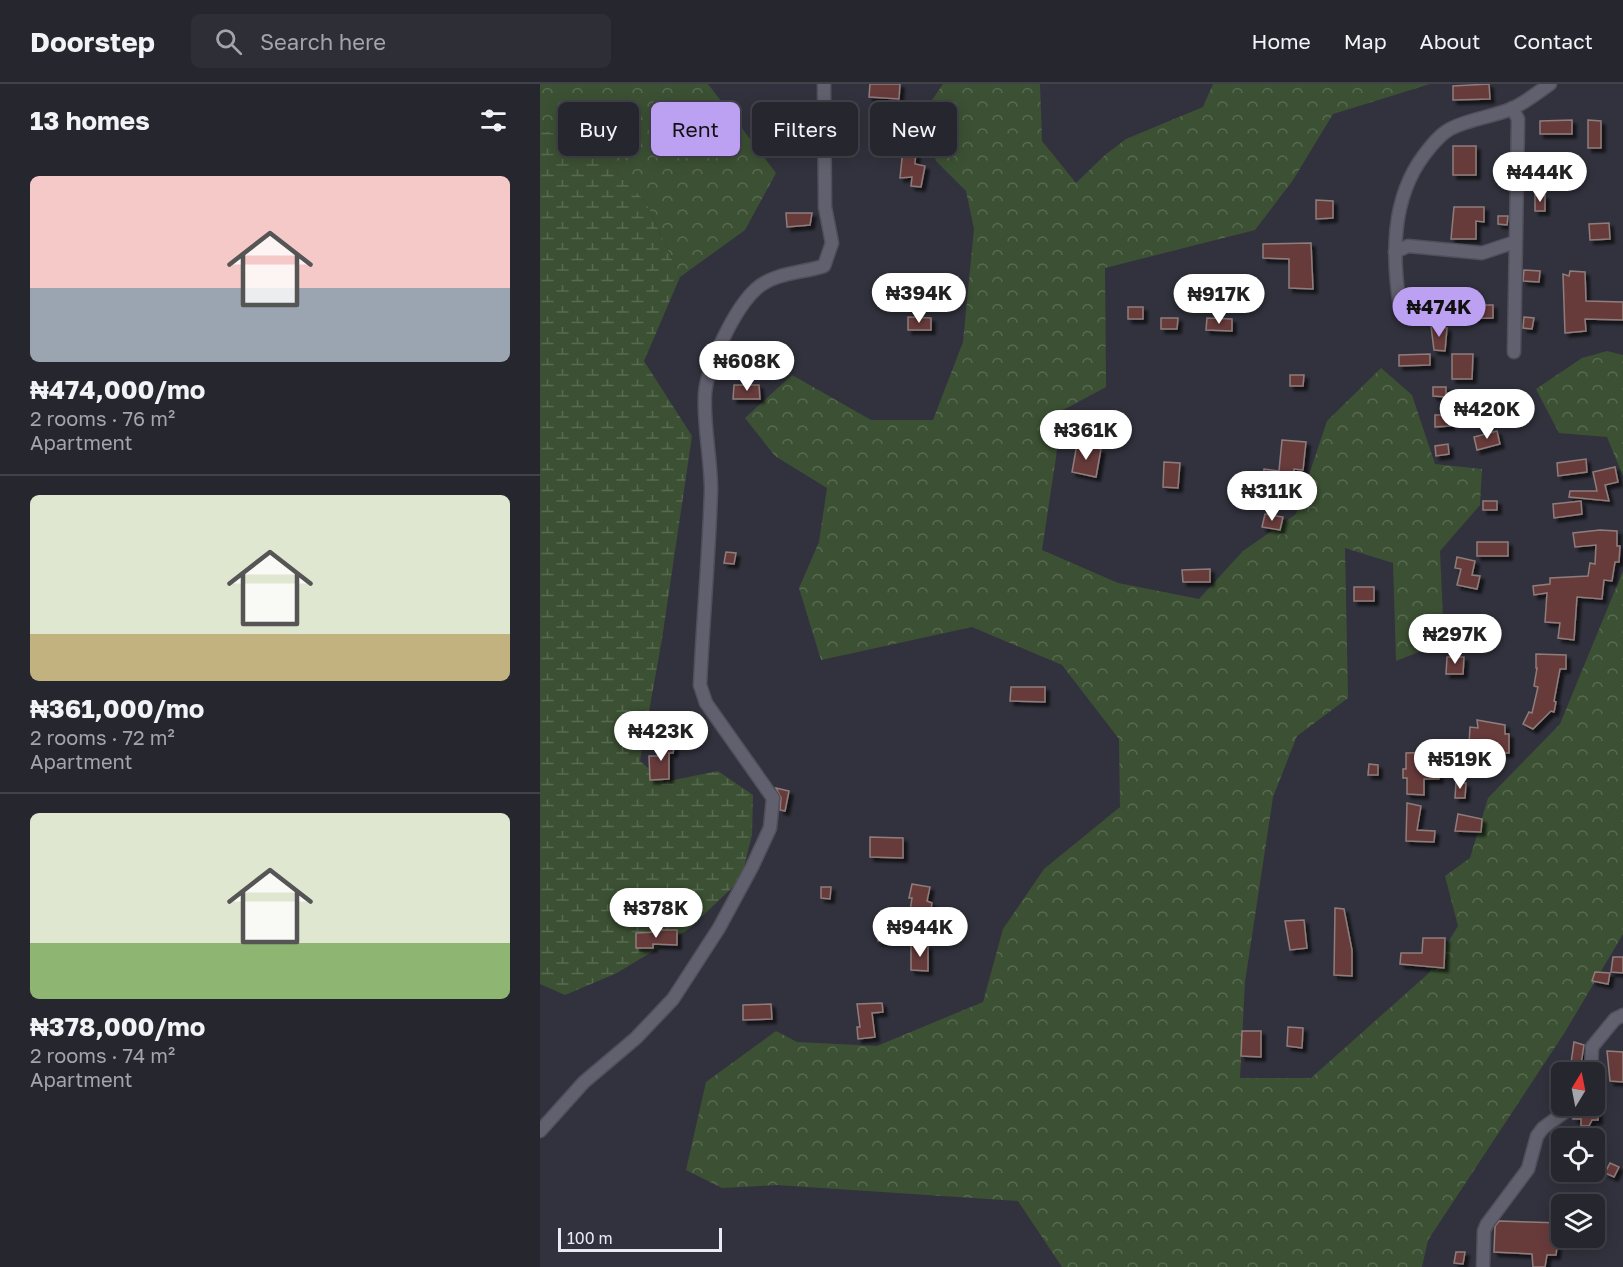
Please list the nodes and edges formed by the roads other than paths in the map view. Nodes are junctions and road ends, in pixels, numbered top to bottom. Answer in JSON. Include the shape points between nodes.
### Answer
{"nodes":[{"id":1,"x":824,"y":84,"type":"edge"},
{"id":2,"x":1551,"y":84,"type":"edge"},
{"id":3,"x":1512,"y":108,"type":"junction"},
{"id":4,"x":1515,"y":242,"type":"junction"},
{"id":5,"x":1395,"y":252,"type":"junction"},
{"id":6,"x":1400,"y":307,"type":"dead end"},
{"id":7,"x":1514,"y":352,"type":"dead end"},
{"id":8,"x":1623,"y":1016,"type":"edge"},
{"id":9,"x":1591,"y":1062,"type":"edge"},
{"id":10,"x":1560,"y":1116,"type":"edge"},
{"id":11,"x":540,"y":1131,"type":"edge"},
{"id":12,"x":1483,"y":1267,"type":"edge"}],
"edges":[{"from":1,"to":11,"type":"street","via":[[825,207],[832,243],[824,266],[771,278],[756,289],[734,316],[705,393],[711,487],[700,685],[706,703],[773,798],[770,828],[719,928],[673,999],[636,1038],[584,1082]]},
{"from":2,"to":3,"type":"street"},
{"from":3,"to":4,"type":"street","via":[[1518,119]]},
{"from":3,"to":5,"type":"street","via":[[1450,129],[1429,149],[1407,184]]},
{"from":4,"to":5,"type":"street","via":[[1482,253],[1408,246]]},
{"from":4,"to":7,"type":"street"},
{"from":5,"to":6,"type":"street"},
{"from":8,"to":9,"type":"street","via":[[1615,1018],[1592,1047]]},
{"from":10,"to":12,"type":"street","via":[[1537,1136],[1528,1169],[1487,1224]]}]}
